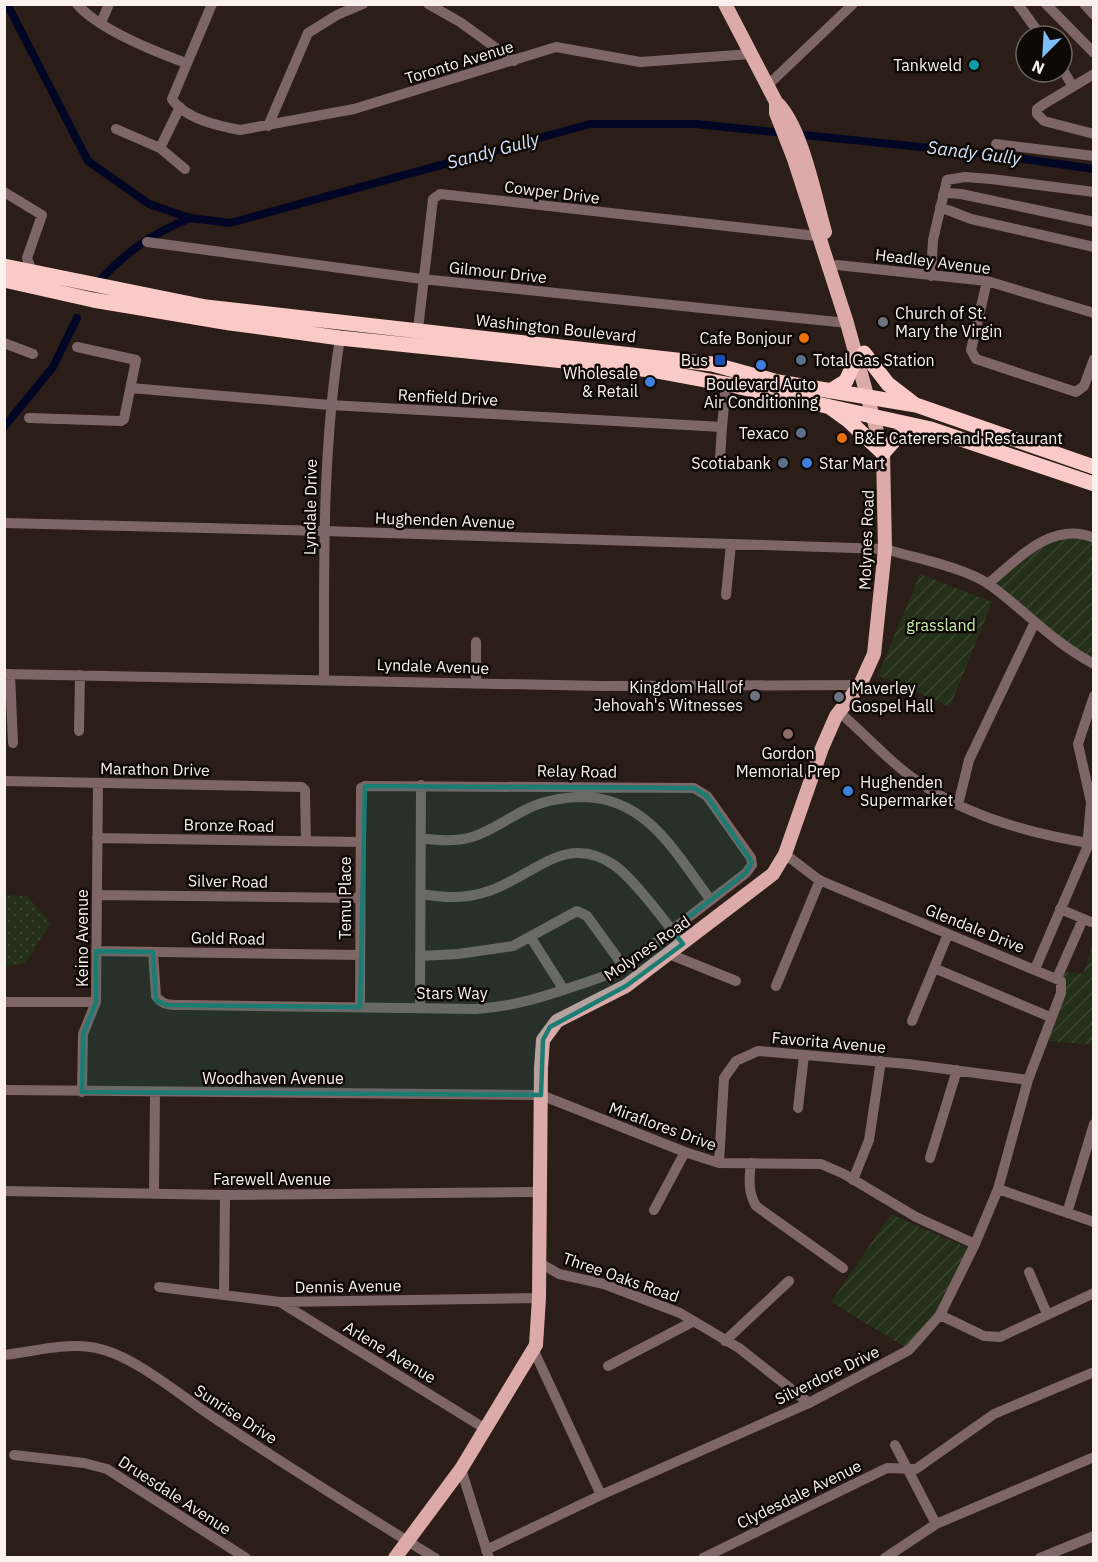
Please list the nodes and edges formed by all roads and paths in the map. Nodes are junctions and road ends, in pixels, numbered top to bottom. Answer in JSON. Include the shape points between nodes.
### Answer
{"nodes":[{"id":1,"x":78,"y":4,"type":"edge"},
{"id":2,"x":109,"y":4,"type":"edge"},
{"id":3,"x":212,"y":4,"type":"edge"},
{"id":4,"x":363,"y":4,"type":"edge"},
{"id":5,"x":428,"y":4,"type":"edge"},
{"id":6,"x":725,"y":4,"type":"edge"},
{"id":7,"x":853,"y":4,"type":"edge"},
{"id":8,"x":1018,"y":4,"type":"edge"},
{"id":9,"x":1046,"y":4,"type":"edge"},
{"id":10,"x":1084,"y":4,"type":"edge"},
{"id":11,"x":1094,"y":15,"type":"edge"},
{"id":12,"x":101,"y":23,"type":"junction"},
{"id":13,"x":1032,"y":24,"type":"edge"},
{"id":14,"x":1094,"y":53,"type":"edge"},
{"id":15,"x":751,"y":54,"type":"junction"},
{"id":16,"x":514,"y":61,"type":"junction"},
{"id":17,"x":186,"y":63,"type":"junction"},
{"id":18,"x":1094,"y":74,"type":"edge"},
{"id":19,"x":1071,"y":84,"type":"edge"},
{"id":20,"x":768,"y":85,"type":"junction"},
{"id":21,"x":1073,"y":87,"type":"junction"},
{"id":22,"x":180,"y":107,"type":"junction"},
{"id":23,"x":268,"y":126,"type":"junction"},
{"id":24,"x":116,"y":129,"type":"dead end"},
{"id":25,"x":1094,"y":134,"type":"edge"},
{"id":26,"x":996,"y":144,"type":"dead end"},
{"id":27,"x":160,"y":148,"type":"junction"},
{"id":28,"x":1094,"y":156,"type":"edge"},
{"id":29,"x":798,"y":158,"type":"junction"},
{"id":30,"x":184,"y":169,"type":"dead end"},
{"id":31,"x":4,"y":192,"type":"edge"},
{"id":32,"x":1094,"y":192,"type":"edge"},
{"id":33,"x":943,"y":195,"type":"junction"},
{"id":34,"x":940,"y":207,"type":"junction"},
{"id":35,"x":1094,"y":222,"type":"edge"},
{"id":36,"x":816,"y":236,"type":"junction"},
{"id":37,"x":147,"y":242,"type":"dead end"},
{"id":38,"x":1094,"y":247,"type":"edge"},
{"id":39,"x":837,"y":265,"type":"junction"},
{"id":40,"x":4,"y":266,"type":"edge"},
{"id":41,"x":32,"y":272,"type":"junction"},
{"id":42,"x":931,"y":276,"type":"junction"},
{"id":43,"x":422,"y":279,"type":"junction"},
{"id":44,"x":4,"y":280,"type":"edge"},
{"id":45,"x":987,"y":281,"type":"junction"},
{"id":46,"x":1094,"y":313,"type":"edge"},
{"id":47,"x":847,"y":323,"type":"junction"},
{"id":48,"x":340,"y":338,"type":"junction"},
{"id":49,"x":417,"y":339,"type":"junction"},
{"id":50,"x":4,"y":343,"type":"edge"},
{"id":51,"x":77,"y":348,"type":"dead end"},
{"id":52,"x":33,"y":354,"type":"dead end"},
{"id":53,"x":860,"y":356,"type":"junction"},
{"id":54,"x":1094,"y":359,"type":"edge"},
{"id":55,"x":726,"y":384,"type":"junction"},
{"id":56,"x":131,"y":388,"type":"junction"},
{"id":57,"x":826,"y":397,"type":"junction"},
{"id":58,"x":868,"y":399,"type":"junction"},
{"id":59,"x":330,"y":405,"type":"junction"},
{"id":60,"x":916,"y":405,"type":"junction"},
{"id":61,"x":873,"y":415,"type":"junction"},
{"id":62,"x":29,"y":418,"type":"dead end"},
{"id":63,"x":722,"y":427,"type":"junction"},
{"id":64,"x":931,"y":429,"type":"junction"},
{"id":65,"x":883,"y":453,"type":"junction"},
{"id":66,"x":720,"y":458,"type":"dead end"},
{"id":67,"x":1094,"y":466,"type":"edge"},
{"id":68,"x":1094,"y":484,"type":"edge"},
{"id":69,"x":4,"y":524,"type":"edge"},
{"id":70,"x":324,"y":531,"type":"junction"},
{"id":71,"x":1094,"y":538,"type":"edge"},
{"id":72,"x":731,"y":544,"type":"junction"},
{"id":73,"x":885,"y":549,"type":"junction"},
{"id":74,"x":988,"y":584,"type":"junction"},
{"id":75,"x":726,"y":595,"type":"dead end"},
{"id":76,"x":1034,"y":624,"type":"junction"},
{"id":77,"x":476,"y":642,"type":"dead end"},
{"id":78,"x":1094,"y":664,"type":"edge"},
{"id":79,"x":7,"y":674,"type":"edge"},
{"id":80,"x":80,"y":675,"type":"junction"},
{"id":81,"x":324,"y":678,"type":"junction"},
{"id":82,"x":476,"y":683,"type":"junction"},
{"id":83,"x":860,"y":685,"type":"junction"},
{"id":84,"x":1094,"y":696,"type":"edge"},
{"id":85,"x":840,"y":712,"type":"junction"},
{"id":86,"x":79,"y":731,"type":"dead end"},
{"id":87,"x":13,"y":743,"type":"dead end"},
{"id":88,"x":4,"y":781,"type":"edge"},
{"id":89,"x":98,"y":783,"type":"junction"},
{"id":90,"x":421,"y":785,"type":"junction"},
{"id":91,"x":535,"y":785,"type":"junction"},
{"id":92,"x":613,"y":787,"type":"junction"},
{"id":93,"x":361,"y":788,"type":"joint"},
{"id":94,"x":616,"y":802,"type":"junction"},
{"id":95,"x":539,"y":803,"type":"junction"},
{"id":96,"x":958,"y":805,"type":"junction"},
{"id":97,"x":422,"y":837,"type":"junction"},
{"id":98,"x":98,"y":838,"type":"junction"},
{"id":99,"x":306,"y":842,"type":"junction"},
{"id":100,"x":361,"y":842,"type":"junction"},
{"id":101,"x":1089,"y":845,"type":"edge"},
{"id":102,"x":785,"y":854,"type":"junction"},
{"id":103,"x":752,"y":865,"type":"joint"},
{"id":104,"x":820,"y":880,"type":"junction"},
{"id":105,"x":422,"y":894,"type":"junction"},
{"id":106,"x":97,"y":895,"type":"junction"},
{"id":107,"x":359,"y":898,"type":"junction"},
{"id":108,"x":710,"y":899,"type":"junction"},
{"id":109,"x":1060,"y":909,"type":"junction"},
{"id":110,"x":672,"y":930,"type":"junction"},
{"id":111,"x":948,"y":934,"type":"junction"},
{"id":112,"x":531,"y":938,"type":"junction"},
{"id":113,"x":684,"y":944,"type":"junction"},
{"id":114,"x":96,"y":951,"type":"junction"},
{"id":115,"x":153,"y":952,"type":"junction"},
{"id":116,"x":669,"y":954,"type":"junction"},
{"id":117,"x":360,"y":955,"type":"junction"},
{"id":118,"x":420,"y":956,"type":"junction"},
{"id":119,"x":624,"y":967,"type":"junction"},
{"id":120,"x":934,"y":968,"type":"junction"},
{"id":121,"x":1035,"y":969,"type":"junction"},
{"id":122,"x":1058,"y":978,"type":"junction"},
{"id":123,"x":736,"y":981,"type":"dead end"},
{"id":124,"x":776,"y":986,"type":"dead end"},
{"id":125,"x":564,"y":990,"type":"junction"},
{"id":126,"x":4,"y":1002,"type":"edge"},
{"id":127,"x":96,"y":1002,"type":"junction"},
{"id":128,"x":360,"y":1007,"type":"junction"},
{"id":129,"x":420,"y":1008,"type":"junction"},
{"id":130,"x":1050,"y":1017,"type":"junction"},
{"id":131,"x":912,"y":1021,"type":"dead end"},
{"id":132,"x":804,"y":1055,"type":"junction"},
{"id":133,"x":881,"y":1061,"type":"junction"},
{"id":134,"x":957,"y":1070,"type":"junction"},
{"id":135,"x":1028,"y":1080,"type":"junction"},
{"id":136,"x":4,"y":1090,"type":"edge"},
{"id":137,"x":82,"y":1092,"type":"junction"},
{"id":138,"x":155,"y":1092,"type":"junction"},
{"id":139,"x":541,"y":1095,"type":"junction"},
{"id":140,"x":798,"y":1108,"type":"dead end"},
{"id":141,"x":1094,"y":1124,"type":"edge"},
{"id":142,"x":1091,"y":1149,"type":"edge"},
{"id":143,"x":685,"y":1152,"type":"junction"},
{"id":144,"x":930,"y":1158,"type":"dead end"},
{"id":145,"x":719,"y":1163,"type":"junction"},
{"id":146,"x":751,"y":1163,"type":"junction"},
{"id":147,"x":853,"y":1180,"type":"junction"},
{"id":148,"x":998,"y":1189,"type":"junction"},
{"id":149,"x":4,"y":1191,"type":"edge"},
{"id":150,"x":154,"y":1192,"type":"junction"},
{"id":151,"x":540,"y":1192,"type":"junction"},
{"id":152,"x":225,"y":1195,"type":"junction"},
{"id":153,"x":654,"y":1209,"type":"dead end"},
{"id":154,"x":1067,"y":1213,"type":"junction"},
{"id":155,"x":1094,"y":1222,"type":"edge"},
{"id":156,"x":975,"y":1244,"type":"junction"},
{"id":157,"x":540,"y":1263,"type":"junction"},
{"id":158,"x":843,"y":1268,"type":"dead end"},
{"id":159,"x":1029,"y":1272,"type":"dead end"},
{"id":160,"x":789,"y":1281,"type":"dead end"},
{"id":161,"x":159,"y":1287,"type":"dead end"},
{"id":162,"x":1094,"y":1293,"type":"edge"},
{"id":163,"x":224,"y":1294,"type":"junction"},
{"id":164,"x":539,"y":1298,"type":"junction"},
{"id":165,"x":280,"y":1302,"type":"junction"},
{"id":166,"x":1047,"y":1314,"type":"junction"},
{"id":167,"x":940,"y":1315,"type":"junction"},
{"id":168,"x":694,"y":1321,"type":"junction"},
{"id":169,"x":725,"y":1341,"type":"junction"},
{"id":170,"x":534,"y":1351,"type":"junction"},
{"id":171,"x":4,"y":1355,"type":"edge"},
{"id":172,"x":608,"y":1365,"type":"dead end"},
{"id":173,"x":1094,"y":1372,"type":"edge"},
{"id":174,"x":809,"y":1403,"type":"junction"},
{"id":175,"x":484,"y":1428,"type":"junction"},
{"id":176,"x":896,"y":1445,"type":"dead end"},
{"id":177,"x":14,"y":1455,"type":"dead end"},
{"id":178,"x":1094,"y":1457,"type":"edge"},
{"id":179,"x":461,"y":1469,"type":"junction"},
{"id":180,"x":909,"y":1470,"type":"junction"},
{"id":181,"x":601,"y":1495,"type":"junction"},
{"id":182,"x":936,"y":1524,"type":"junction"},
{"id":183,"x":1094,"y":1536,"type":"edge"},
{"id":184,"x":407,"y":1540,"type":"junction"},
{"id":185,"x":903,"y":1546,"type":"junction"},
{"id":186,"x":488,"y":1554,"type":"edge"},
{"id":187,"x":246,"y":1557,"type":"edge"},
{"id":188,"x":395,"y":1557,"type":"edge"},
{"id":189,"x":435,"y":1557,"type":"edge"},
{"id":190,"x":703,"y":1557,"type":"edge"},
{"id":191,"x":885,"y":1557,"type":"edge"},
{"id":192,"x":908,"y":1557,"type":"edge"},
{"id":193,"x":1039,"y":1557,"type":"edge"}],
"edges":[{"from":1,"to":12,"type":"street"},
{"from":2,"to":12,"type":"street"},
{"from":3,"to":17,"type":"street"},
{"from":4,"to":23,"type":"street","via":[[308,33]]},
{"from":5,"to":16,"type":"street"},
{"from":6,"to":15,"type":"main road","name":"Molynes Road"},
{"from":7,"to":20,"type":"street"},
{"from":8,"to":13,"type":"street"},
{"from":9,"to":14,"type":"street"},
{"from":10,"to":11,"type":"street"},
{"from":12,"to":17,"type":"street"},
{"from":15,"to":16,"type":"street","name":"Toronto Avenue","via":[[640,62],[556,47]]},
{"from":15,"to":20,"type":"main road","name":"Molynes Road"},
{"from":16,"to":23,"type":"street","name":"Toronto Avenue","via":[[354,108]]},
{"from":17,"to":22,"type":"street","via":[[172,96]]},
{"from":18,"to":21,"type":"street"},
{"from":19,"to":21,"type":"street"},
{"from":20,"to":29,"type":"main road","name":"Molynes Road"},
{"from":21,"to":25,"type":"street","via":[[1037,109],[1037,114],[1044,121]]},
{"from":22,"to":23,"type":"street","name":"Toronto Avenue","via":[[222,127],[240,130]]},
{"from":22,"to":27,"type":"street"},
{"from":24,"to":27,"type":"street"},
{"from":26,"to":28,"type":"street"},
{"from":27,"to":30,"type":"street"},
{"from":29,"to":36,"type":"main road","name":"Molynes Road"},
{"from":29,"to":39,"type":"main road","name":"Molynes Road"},
{"from":31,"to":41,"type":"street","via":[[42,215],[27,258]]},
{"from":32,"to":33,"type":"street","via":[[965,177],[947,180]]},
{"from":33,"to":34,"type":"street"},
{"from":33,"to":35,"type":"street","via":[[961,194]]},
{"from":34,"to":38,"type":"street","via":[[971,219]]},
{"from":34,"to":42,"type":"street"},
{"from":36,"to":43,"type":"street","name":"Cowper Drive","via":[[440,194],[433,199]]},
{"from":36,"to":47,"type":"main road","name":"Molynes Road"},
{"from":37,"to":43,"type":"street","name":"Gilmour Drive"},
{"from":39,"to":42,"type":"street","name":"Headley Avenue"},
{"from":39,"to":53,"type":"main road","name":"Molynes Road"},
{"from":40,"to":41,"type":"highway","name":"Washington Boulevard"},
{"from":41,"to":49,"type":"highway","name":"Washington Boulevard","via":[[206,308]]},
{"from":42,"to":45,"type":"street","name":"Headley Avenue"},
{"from":43,"to":47,"type":"street","name":"Gilmour Drive"},
{"from":43,"to":49,"type":"street","name":"Cowper Drive"},
{"from":44,"to":48,"type":"highway","name":"Washington Boulevard","via":[[93,300]]},
{"from":45,"to":46,"type":"street","name":"Headley Avenue"},
{"from":45,"to":54,"type":"street","via":[[971,350],[976,359],[1076,392],[1084,386]]},
{"from":47,"to":53,"type":"main road","name":"Molynes Road"},
{"from":48,"to":49,"type":"highway","name":"Washington Boulevard"},
{"from":48,"to":59,"type":"street","name":"Lyndale Drive"},
{"from":49,"to":55,"type":"highway","name":"Washington Boulevard","via":[[651,370]]},
{"from":49,"to":57,"type":"highway","name":"Washington Boulevard","via":[[712,364]]},
{"from":50,"to":52,"type":"street"},
{"from":51,"to":56,"type":"street","via":[[136,360]]},
{"from":53,"to":57,"type":"highway","via":[[846,381]]},
{"from":53,"to":58,"type":"main road","name":"Molynes Road"},
{"from":53,"to":60,"type":"highway"},
{"from":55,"to":57,"type":"highway","name":"Washington Boulevard"},
{"from":55,"to":63,"type":"street"},
{"from":56,"to":59,"type":"street","name":"Renfield Drive"},
{"from":56,"to":62,"type":"street","via":[[121,421]]},
{"from":57,"to":58,"type":"highway","name":"Washington Boulevard"},
{"from":57,"to":61,"type":"highway","name":"Washington Boulevard"},
{"from":57,"to":65,"type":"highway"},
{"from":58,"to":60,"type":"highway","name":"Washington Boulevard"},
{"from":58,"to":61,"type":"main road","name":"Molynes Road"},
{"from":59,"to":63,"type":"street","name":"Renfield Drive"},
{"from":59,"to":70,"type":"street","name":"Lyndale Drive"},
{"from":60,"to":67,"type":"highway","name":"Washington Boulevard"},
{"from":61,"to":64,"type":"highway","name":"Washington Boulevard"},
{"from":61,"to":65,"type":"main road","name":"Molynes Road"},
{"from":63,"to":66,"type":"street"},
{"from":64,"to":65,"type":"highway","via":[[898,436]]},
{"from":64,"to":68,"type":"highway","name":"Washington Boulevard"},
{"from":65,"to":73,"type":"main road","name":"Molynes Road"},
{"from":69,"to":70,"type":"street","name":"Hughenden Avenue"},
{"from":70,"to":72,"type":"street","name":"Hughenden Avenue"},
{"from":70,"to":81,"type":"street","name":"Lyndale Drive"},
{"from":71,"to":74,"type":"street","via":[[1064,533],[1039,542]]},
{"from":72,"to":73,"type":"street","name":"Hughenden Avenue"},
{"from":72,"to":75,"type":"street"},
{"from":73,"to":74,"type":"street","name":"Hughenden Avenue"},
{"from":73,"to":83,"type":"main road","name":"Molynes Road","via":[[874,654]]},
{"from":74,"to":76,"type":"street","name":"Hughenden Avenue"},
{"from":76,"to":78,"type":"street","name":"Hughenden Avenue"},
{"from":76,"to":96,"type":"street","via":[[969,760]]},
{"from":77,"to":82,"type":"street"},
{"from":79,"to":80,"type":"street","name":"Lyndale Avenue"},
{"from":79,"to":87,"type":"street"},
{"from":80,"to":81,"type":"street","name":"Lyndale Avenue"},
{"from":80,"to":86,"type":"street"},
{"from":81,"to":82,"type":"street","name":"Lyndale Avenue"},
{"from":82,"to":83,"type":"street","name":"Lyndale Avenue"},
{"from":83,"to":85,"type":"main road","name":"Molynes Road"},
{"from":84,"to":101,"type":"street","via":[[1078,744],[1091,802]]},
{"from":85,"to":96,"type":"street","via":[[901,768]]},
{"from":85,"to":102,"type":"main road","name":"Molynes Road","via":[[822,748]]},
{"from":88,"to":89,"type":"street","name":"Marathon Drive"},
{"from":89,"to":98,"type":"street","name":"Keino Avenue"},
{"from":89,"to":99,"type":"street","name":"Marathon Drive","via":[[304,788]]},
{"from":90,"to":91,"type":"street","name":"Relay Road"},
{"from":90,"to":93,"type":"street","name":"Relay Road"},
{"from":90,"to":97,"type":"street"},
{"from":91,"to":92,"type":"street","name":"Relay Road"},
{"from":91,"to":95,"type":"street"},
{"from":92,"to":94,"type":"street"},
{"from":92,"to":103,"type":"street","name":"Relay Road","via":[[698,789],[707,796]]},
{"from":93,"to":100,"type":"street","name":"Temu Place"},
{"from":94,"to":95,"type":"street","via":[[578,797]]},
{"from":94,"to":108,"type":"street","via":[[662,834]]},
{"from":95,"to":97,"type":"street","via":[[474,838],[444,841]]},
{"from":96,"to":101,"type":"street","via":[[1023,830]]},
{"from":97,"to":105,"type":"street"},
{"from":98,"to":99,"type":"street","name":"Bronze Road"},
{"from":98,"to":106,"type":"street","name":"Keino Avenue"},
{"from":99,"to":100,"type":"street","name":"Bronze Road"},
{"from":100,"to":107,"type":"street","name":"Temu Place"},
{"from":101,"to":109,"type":"street"},
{"from":102,"to":104,"type":"street","name":"Glendale Drive"},
{"from":102,"to":113,"type":"main road","name":"Molynes Road","via":[[765,881]]},
{"from":103,"to":108,"type":"street","name":"Stars Way"},
{"from":104,"to":111,"type":"street","name":"Glendale Drive"},
{"from":104,"to":124,"type":"street"},
{"from":105,"to":110,"type":"street","via":[[448,898],[488,892],[523,877],[560,854],[586,853],[616,867]]},
{"from":105,"to":118,"type":"street"},
{"from":106,"to":107,"type":"street","name":"Silver Road"},
{"from":106,"to":114,"type":"street","name":"Keino Avenue"},
{"from":107,"to":117,"type":"street","name":"Temu Place"},
{"from":108,"to":110,"type":"street","name":"Stars Way"},
{"from":109,"to":121,"type":"street"},
{"from":109,"to":122,"type":"street","via":[[1087,920]]},
{"from":110,"to":113,"type":"street"},
{"from":110,"to":119,"type":"street","name":"Stars Way"},
{"from":111,"to":120,"type":"street"},
{"from":111,"to":121,"type":"street","name":"Glendale Drive"},
{"from":112,"to":118,"type":"street","via":[[493,950]]},
{"from":112,"to":119,"type":"street","via":[[581,911]]},
{"from":112,"to":125,"type":"street"},
{"from":113,"to":116,"type":"main road","name":"Molynes Road"},
{"from":114,"to":115,"type":"street","name":"Gold Road"},
{"from":114,"to":127,"type":"street","name":"Keino Avenue"},
{"from":115,"to":117,"type":"street","name":"Gold Road"},
{"from":115,"to":128,"type":"street","name":"Stars Way","via":[[156,996],[163,1004]]},
{"from":116,"to":123,"type":"street"},
{"from":116,"to":139,"type":"main road","name":"Molynes Road","via":[[626,986],[550,1027],[543,1040]]},
{"from":117,"to":128,"type":"street","name":"Temu Place"},
{"from":118,"to":129,"type":"street"},
{"from":119,"to":125,"type":"street","name":"Stars Way"},
{"from":120,"to":130,"type":"street"},
{"from":120,"to":131,"type":"street"},
{"from":121,"to":122,"type":"street","name":"Glendale Drive"},
{"from":122,"to":130,"type":"street","via":[[1062,987]]},
{"from":125,"to":129,"type":"street","name":"Stars Way","via":[[502,1007]]},
{"from":126,"to":127,"type":"street","name":"Keino Avenue"},
{"from":127,"to":137,"type":"street","via":[[83,1034]]},
{"from":128,"to":129,"type":"street","name":"Stars Way"},
{"from":130,"to":135,"type":"street"},
{"from":132,"to":133,"type":"street","name":"Favorita Avenue"},
{"from":132,"to":140,"type":"street"},
{"from":132,"to":145,"type":"street","name":"Favorita Avenue","via":[[758,1051],[746,1054],[728,1069],[722,1098]]},
{"from":133,"to":134,"type":"street","name":"Favorita Avenue"},
{"from":133,"to":147,"type":"street","via":[[866,1152]]},
{"from":134,"to":135,"type":"street","name":"Favorita Avenue"},
{"from":134,"to":144,"type":"street"},
{"from":135,"to":148,"type":"street","name":"Silverdore Drive"},
{"from":136,"to":137,"type":"street","name":"Woodhaven Avenue"},
{"from":137,"to":138,"type":"street","name":"Woodhaven Avenue"},
{"from":138,"to":139,"type":"street","name":"Woodhaven Avenue"},
{"from":138,"to":150,"type":"street"},
{"from":139,"to":143,"type":"street","name":"Miraflores Drive"},
{"from":139,"to":151,"type":"main road","name":"Molynes Road"},
{"from":141,"to":142,"type":"street"},
{"from":142,"to":154,"type":"street"},
{"from":143,"to":145,"type":"street","name":"Miraflores Drive"},
{"from":143,"to":153,"type":"street"},
{"from":145,"to":146,"type":"street","name":"Miraflores Drive"},
{"from":146,"to":147,"type":"street","name":"Miraflores Drive","via":[[821,1164]]},
{"from":146,"to":158,"type":"street","via":[[750,1189],[756,1206]]},
{"from":147,"to":156,"type":"street","name":"Miraflores Drive","via":[[916,1217]]},
{"from":148,"to":154,"type":"street"},
{"from":148,"to":156,"type":"street","name":"Silverdore Drive"},
{"from":149,"to":150,"type":"street","name":"Farewell Avenue"},
{"from":150,"to":152,"type":"street","name":"Farewell Avenue"},
{"from":151,"to":152,"type":"street","name":"Farewell Avenue"},
{"from":151,"to":157,"type":"main road","name":"Molynes Road"},
{"from":152,"to":163,"type":"street"},
{"from":154,"to":155,"type":"street"},
{"from":156,"to":167,"type":"street","name":"Silverdore Drive"},
{"from":157,"to":164,"type":"main road","name":"Molynes Road"},
{"from":157,"to":168,"type":"street","name":"Three Oaks Road","via":[[559,1274],[627,1292]]},
{"from":159,"to":166,"type":"street"},
{"from":160,"to":169,"type":"street"},
{"from":161,"to":163,"type":"street","name":"Dennis Avenue"},
{"from":162,"to":166,"type":"street"},
{"from":163,"to":165,"type":"street","name":"Dennis Avenue"},
{"from":164,"to":165,"type":"street","name":"Dennis Avenue"},
{"from":164,"to":170,"type":"main road","name":"Molynes Road"},
{"from":165,"to":175,"type":"street","name":"Arlene Avenue"},
{"from":166,"to":167,"type":"street","via":[[992,1338]]},
{"from":167,"to":174,"type":"street","name":"Silverdore Drive","via":[[909,1350]]},
{"from":168,"to":169,"type":"street","name":"Three Oaks Road"},
{"from":168,"to":172,"type":"street"},
{"from":169,"to":174,"type":"street","name":"Three Oaks Road","via":[[756,1360]]},
{"from":170,"to":175,"type":"main road","name":"Molynes Road"},
{"from":170,"to":181,"type":"street"},
{"from":171,"to":184,"type":"street","name":"Sunrise Drive","via":[[71,1347],[109,1352]]},
{"from":173,"to":180,"type":"street","via":[[994,1414],[916,1469]]},
{"from":174,"to":181,"type":"street","name":"Silverdore Drive"},
{"from":175,"to":179,"type":"main road","name":"Molynes Road"},
{"from":176,"to":180,"type":"street"},
{"from":177,"to":187,"type":"street","name":"Druesdale Avenue","via":[[84,1462],[107,1469]]},
{"from":178,"to":182,"type":"street"},
{"from":179,"to":184,"type":"main road","name":"Molynes Road"},
{"from":179,"to":186,"type":"street"},
{"from":180,"to":182,"type":"street"},
{"from":180,"to":190,"type":"street","name":"Clydesdale Avenue","via":[[887,1468]]},
{"from":181,"to":186,"type":"street","name":"Silverdore Drive"},
{"from":182,"to":185,"type":"street"},
{"from":183,"to":193,"type":"street"},
{"from":184,"to":188,"type":"main road","name":"Molynes Road"},
{"from":184,"to":189,"type":"street","name":"Sunrise Drive"},
{"from":185,"to":191,"type":"street"},
{"from":185,"to":192,"type":"street"}]}
